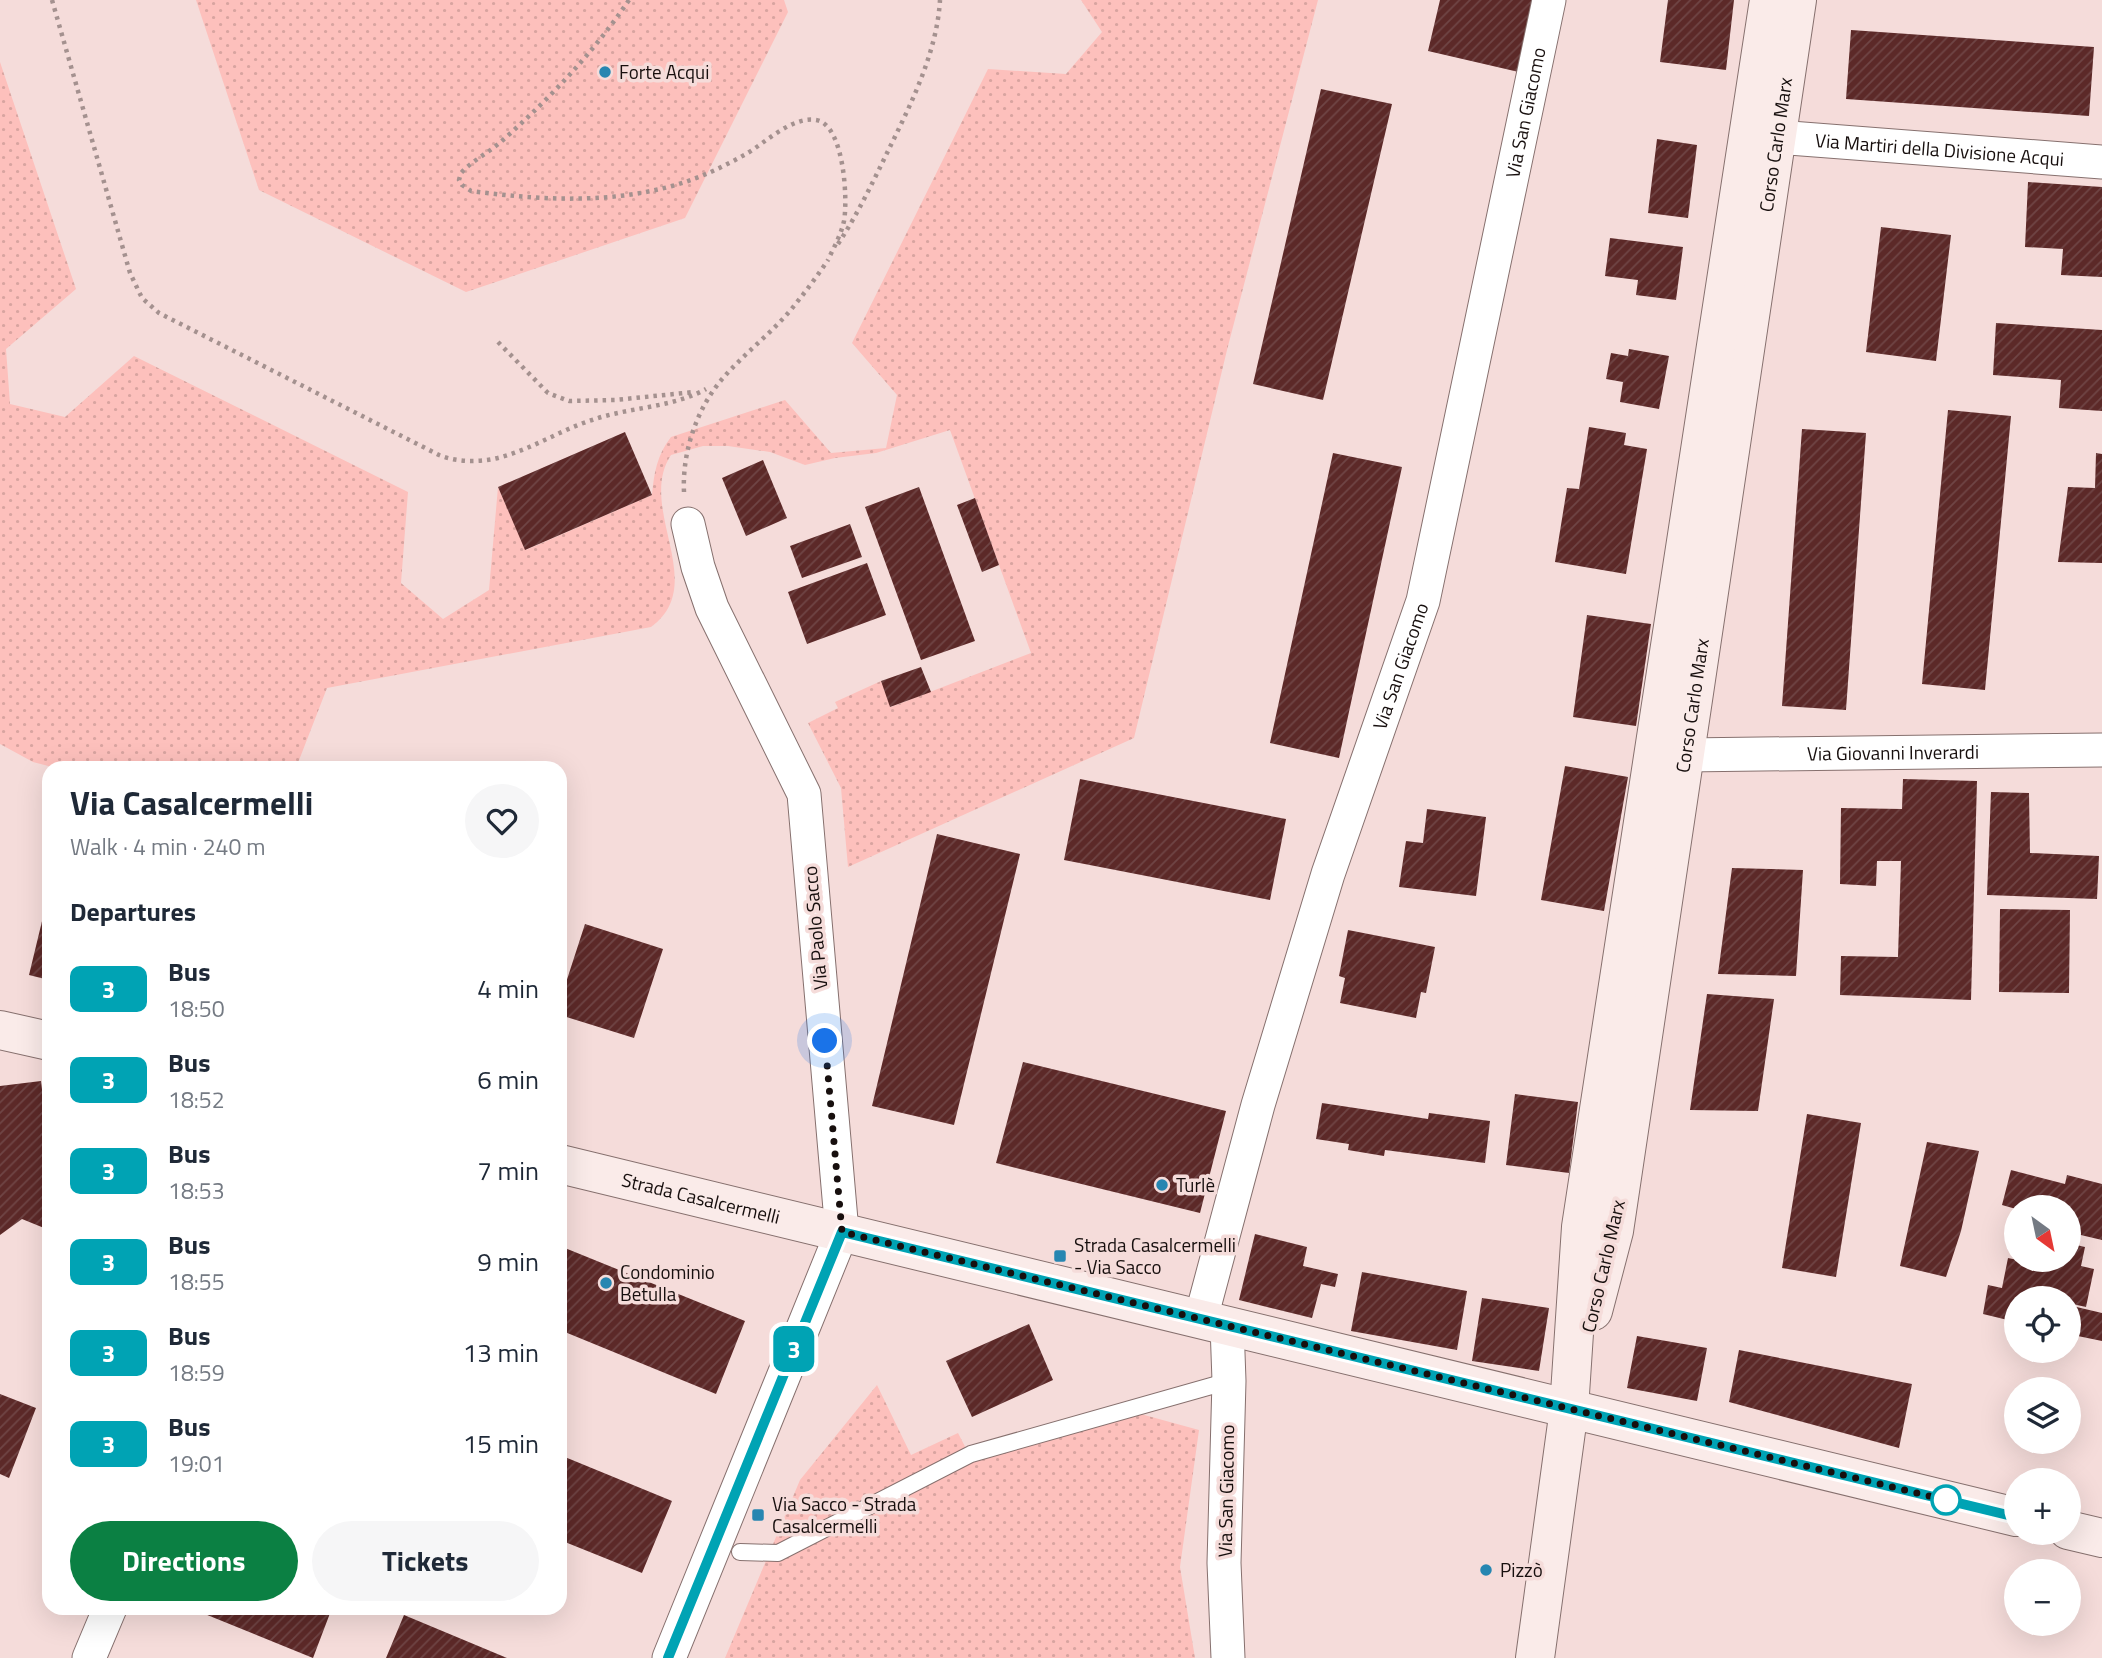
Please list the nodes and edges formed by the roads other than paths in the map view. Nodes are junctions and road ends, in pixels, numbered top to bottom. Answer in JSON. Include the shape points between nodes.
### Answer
{"nodes":[{"id":1,"x":1549,"y":0,"type":"edge"},
{"id":2,"x":1769,"y":0,"type":"edge"},
{"id":3,"x":1797,"y":0,"type":"edge"},
{"id":4,"x":1777,"y":137,"type":"junction"},
{"id":5,"x":2102,"y":162,"type":"edge"},
{"id":6,"x":688,"y":524,"type":"road end"},
{"id":7,"x":2102,"y":750,"type":"edge"},
{"id":8,"x":1685,"y":755,"type":"junction"},
{"id":9,"x":0,"y":1030,"type":"edge"},
{"id":10,"x":42,"y":1039,"type":"edge"},
{"id":11,"x":567,"y":1166,"type":"edge"},
{"id":12,"x":842,"y":1232,"type":"junction"},
{"id":13,"x":1214,"y":1322,"type":"junction"},
{"id":14,"x":1229,"y":1381,"type":"junction"},
{"id":15,"x":1569,"y":1409,"type":"junction"},
{"id":16,"x":2004,"y":1514,"type":"edge"},
{"id":17,"x":2081,"y":1533,"type":"edge"},
{"id":18,"x":2102,"y":1538,"type":"edge"},
{"id":19,"x":740,"y":1552,"type":"dead end"},
{"id":20,"x":107,"y":1615,"type":"edge"},
{"id":21,"x":89,"y":1658,"type":"edge"},
{"id":22,"x":668,"y":1658,"type":"edge"},
{"id":23,"x":1228,"y":1658,"type":"edge"},
{"id":24,"x":1535,"y":1658,"type":"edge"}],
"edges":[{"from":1,"to":13,"type":"street","name":"Via San Giacomo","via":[[1423,601],[1328,874],[1258,1105]]},
{"from":2,"to":15,"type":"street","name":"Corso Carlo Marx","via":[[1581,1227]]},
{"from":3,"to":4,"type":"street","name":"Corso Carlo Marx"},
{"from":4,"to":5,"type":"street","name":"Via Martiri della Divisione Acqui"},
{"from":4,"to":8,"type":"street","name":"Corso Carlo Marx"},
{"from":6,"to":12,"type":"street","name":"Via Paolo Sacco","via":[[712,608],[804,794]]},
{"from":7,"to":8,"type":"street","name":"Via Giovanni Inverardi"},
{"from":8,"to":15,"type":"street","name":"Corso Carlo Marx","via":[[1614,1231]]},
{"from":9,"to":10,"type":"street"},
{"from":11,"to":12,"type":"street","name":"Strada Casalcermelli"},
{"from":12,"to":13,"type":"street","name":"Strada Casalcermelli"},
{"from":12,"to":22,"type":"street","name":"Via Paolo Sacco"},
{"from":13,"to":14,"type":"street","name":"Via San Giacomo"},
{"from":13,"to":15,"type":"street","name":"Strada Casalcermelli"},
{"from":14,"to":19,"type":"lane","via":[[971,1454],[778,1553]]},
{"from":14,"to":23,"type":"street","name":"Via San Giacomo","via":[[1224,1563]]},
{"from":15,"to":16,"type":"street","name":"Strada Casalcermelli"},
{"from":15,"to":24,"type":"street","name":"Corso Carlo Marx"},
{"from":17,"to":18,"type":"street"},
{"from":20,"to":21,"type":"street"}]}
